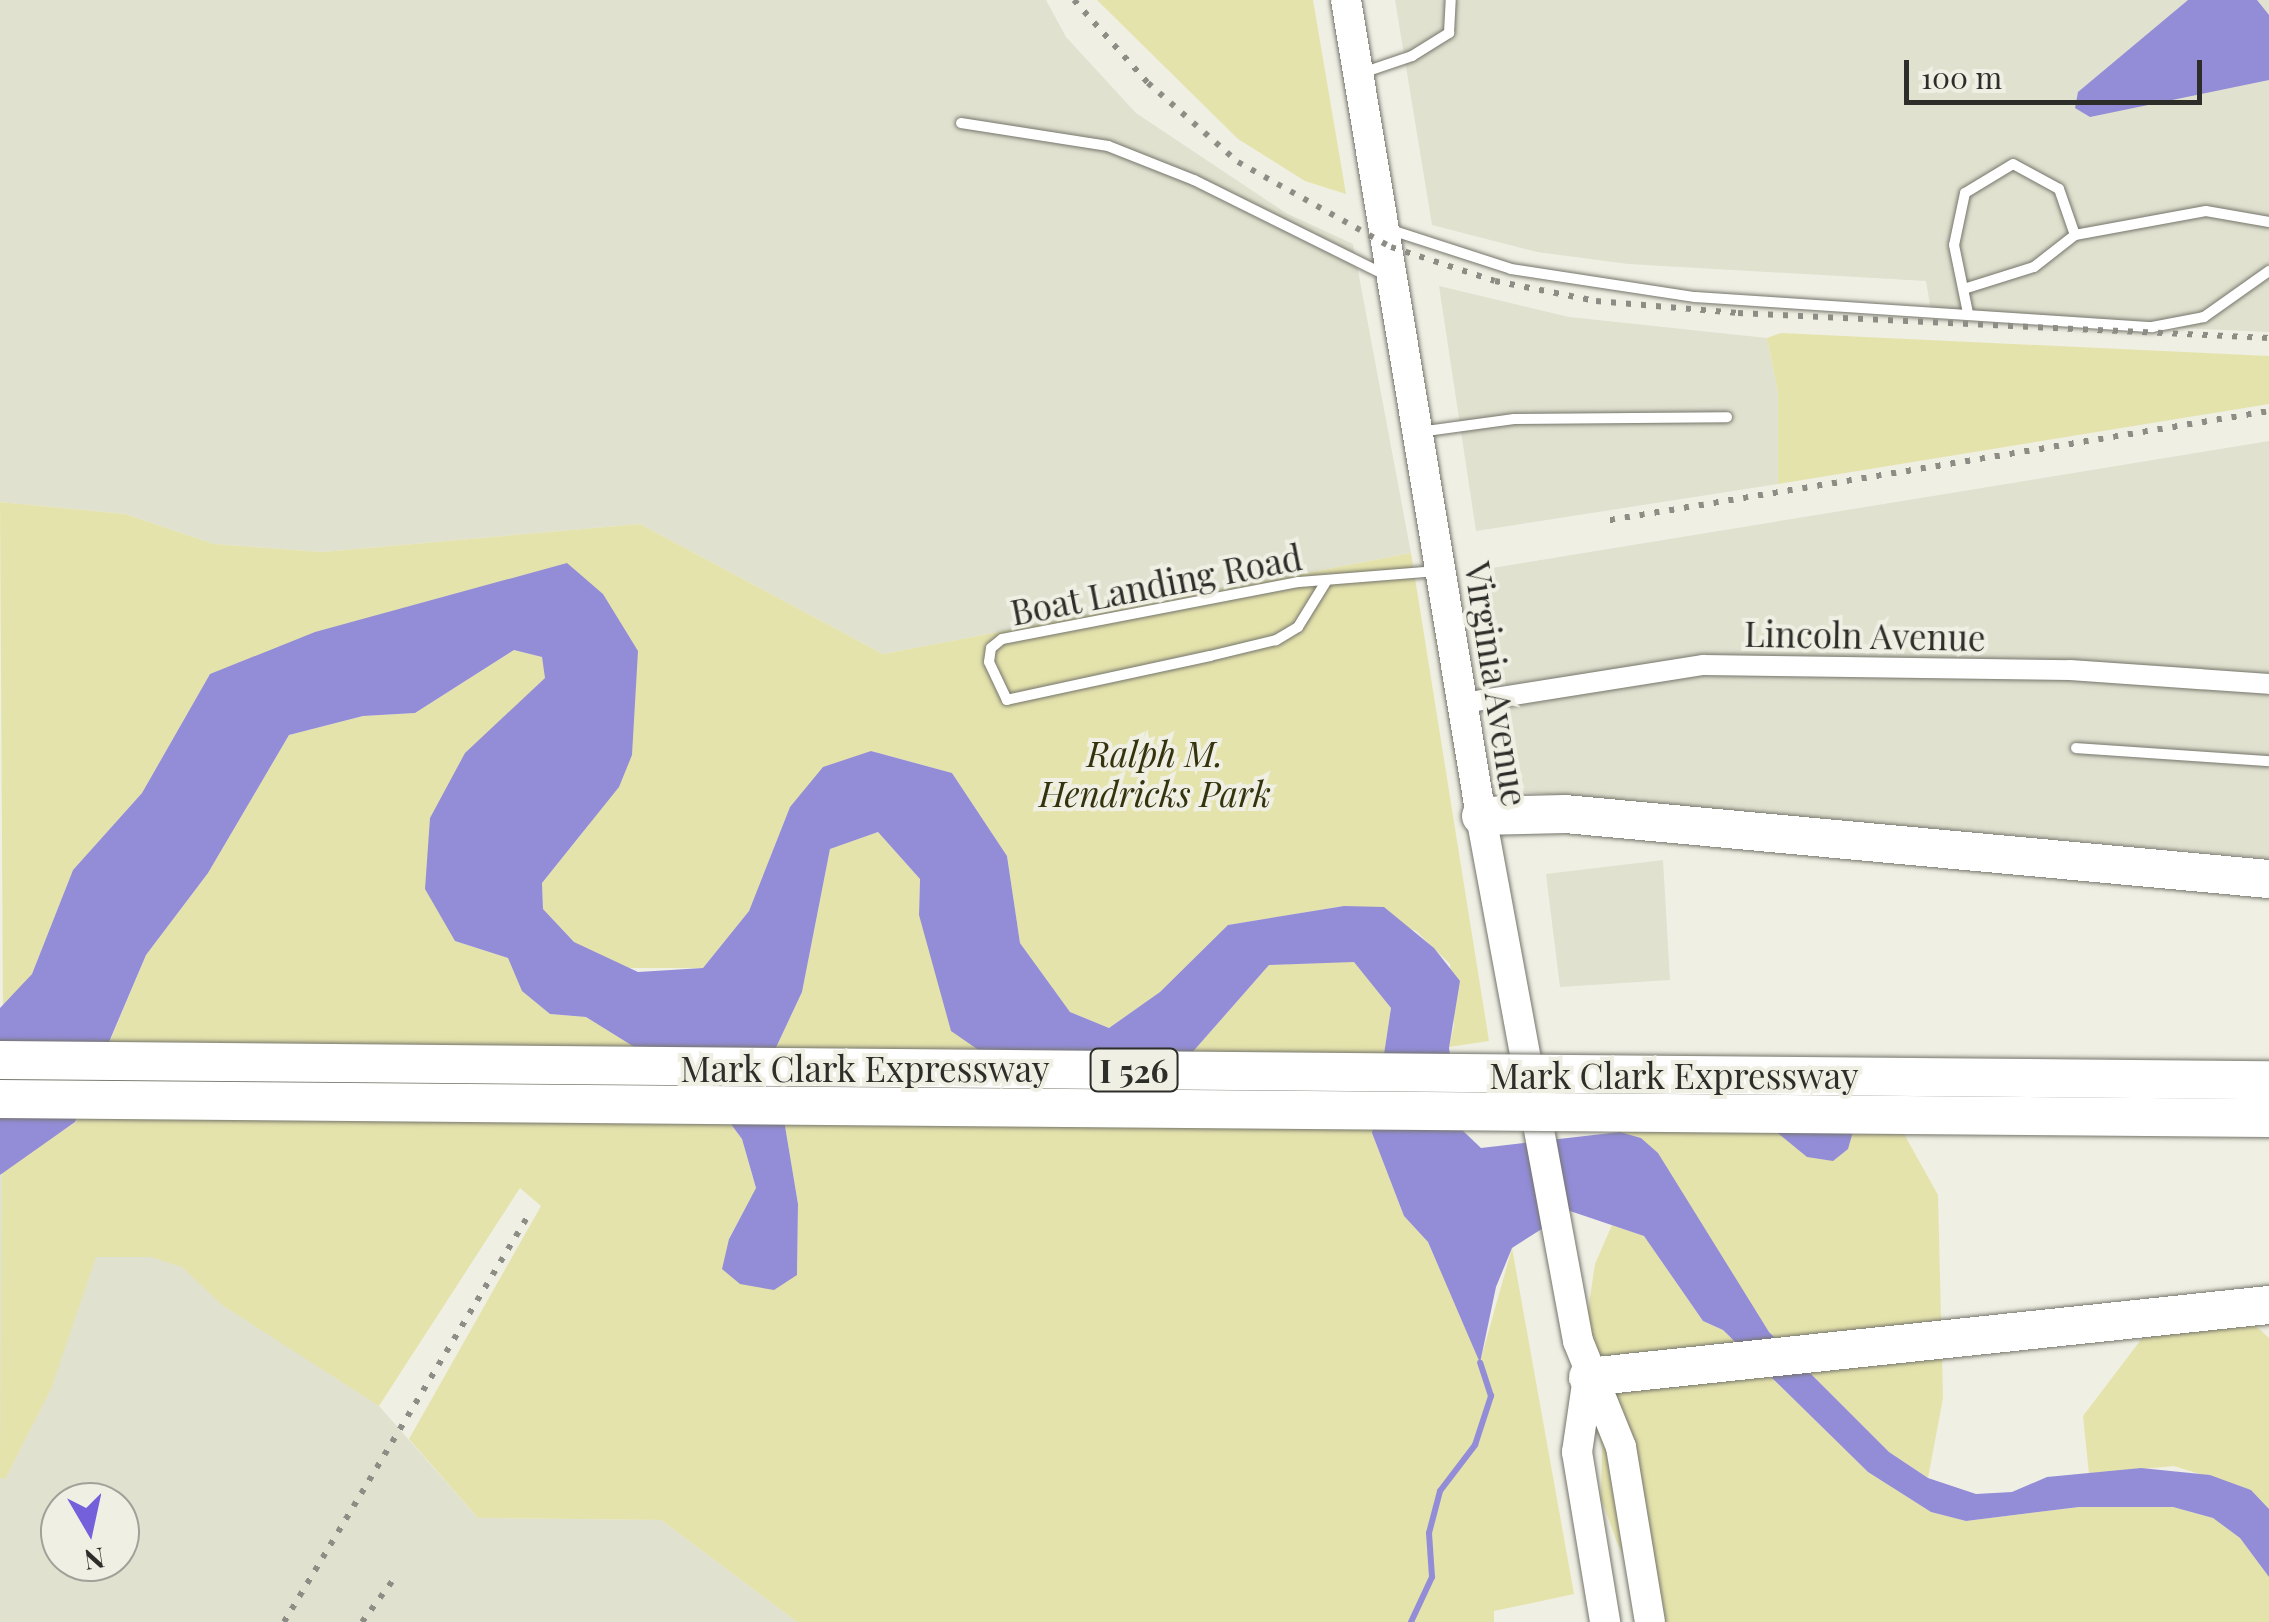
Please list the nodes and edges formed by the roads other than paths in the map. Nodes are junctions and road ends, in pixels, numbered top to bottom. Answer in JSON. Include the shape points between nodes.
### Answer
{"nodes":[{"id":1,"x":1346,"y":0,"type":"edge"},
{"id":2,"x":1451,"y":0,"type":"edge"},
{"id":3,"x":1359,"y":74,"type":"junction"},
{"id":4,"x":961,"y":123,"type":"dead end"},
{"id":5,"x":2269,"y":222,"type":"edge"},
{"id":6,"x":1387,"y":229,"type":"junction"},
{"id":7,"x":2074,"y":235,"type":"junction"},
{"id":8,"x":2269,"y":271,"type":"edge"},
{"id":9,"x":1395,"y":279,"type":"junction"},
{"id":10,"x":1967,"y":288,"type":"junction"},
{"id":11,"x":1968,"y":313,"type":"junction"},
{"id":12,"x":1726,"y":417,"type":"dead end"},
{"id":13,"x":1418,"y":432,"type":"junction"},
{"id":14,"x":1440,"y":572,"type":"junction"},
{"id":15,"x":1327,"y":580,"type":"junction"},
{"id":16,"x":2269,"y":684,"type":"edge"},
{"id":17,"x":1463,"y":703,"type":"junction"},
{"id":18,"x":2076,"y":748,"type":"dead end"},
{"id":19,"x":2269,"y":761,"type":"edge"},
{"id":20,"x":1481,"y":816,"type":"junction"},
{"id":21,"x":2269,"y":879,"type":"edge"},
{"id":22,"x":0,"y":1060,"type":"edge"},
{"id":23,"x":2269,"y":1080,"type":"edge"},
{"id":24,"x":0,"y":1099,"type":"edge"},
{"id":25,"x":2269,"y":1118,"type":"edge"},
{"id":26,"x":2269,"y":1305,"type":"edge"},
{"id":27,"x":1583,"y":1359,"type":"junction"},
{"id":28,"x":1605,"y":1622,"type":"edge"},
{"id":29,"x":1650,"y":1622,"type":"edge"}],
"edges":[{"from":1,"to":3,"type":"main road","name":"Virginia Avenue"},
{"from":2,"to":3,"type":"lane","via":[[1449,33],[1412,56]]},
{"from":3,"to":6,"type":"main road","name":"Virginia Avenue"},
{"from":4,"to":9,"type":"lane","via":[[1108,146],[1194,180]]},
{"from":5,"to":7,"type":"lane","via":[[2206,211]]},
{"from":6,"to":9,"type":"main road","name":"Virginia Avenue"},
{"from":6,"to":11,"type":"lane","via":[[1512,269],[1695,297]]},
{"from":7,"to":10,"type":"lane","via":[[2034,268]]},
{"from":7,"to":10,"type":"lane","via":[[2059,189],[2013,164],[1965,193],[1954,246]]},
{"from":8,"to":11,"type":"lane","via":[[2204,317],[2152,326]]},
{"from":9,"to":13,"type":"main road","name":"Virginia Avenue"},
{"from":10,"to":11,"type":"lane"},
{"from":12,"to":13,"type":"lane","via":[[1514,418]]},
{"from":13,"to":14,"type":"main road","name":"Virginia Avenue"},
{"from":14,"to":15,"type":"lane","name":"Boat Landing Road"},
{"from":14,"to":17,"type":"main road","name":"Virginia Avenue"},
{"from":15,"to":15,"type":"lane","name":"Boat Landing Road","via":[[1002,640],[991,648],[989,662],[1007,700],[1276,640],[1298,627]]},
{"from":16,"to":17,"type":"street","name":"Lincoln Avenue","via":[[2070,670],[1702,665]]},
{"from":17,"to":20,"type":"main road","name":"Virginia Avenue"},
{"from":18,"to":19,"type":"lane"},
{"from":20,"to":21,"type":"highway","via":[[1565,814]]},
{"from":20,"to":27,"type":"main road","name":"Virginia Avenue","bridge":true},
{"from":22,"to":23,"type":"highway","name":"Mark Clark Expressway","number":"I 526","bridge":true},
{"from":24,"to":25,"type":"highway","name":"Mark Clark Expressway","number":"I 526","bridge":true},
{"from":26,"to":27,"type":"highway","via":[[1653,1369]]},
{"from":27,"to":28,"type":"main road","name":"Virginia Avenue","via":[[1577,1452]]},
{"from":27,"to":29,"type":"main road","name":"Virginia Avenue","via":[[1621,1447]]}]}
